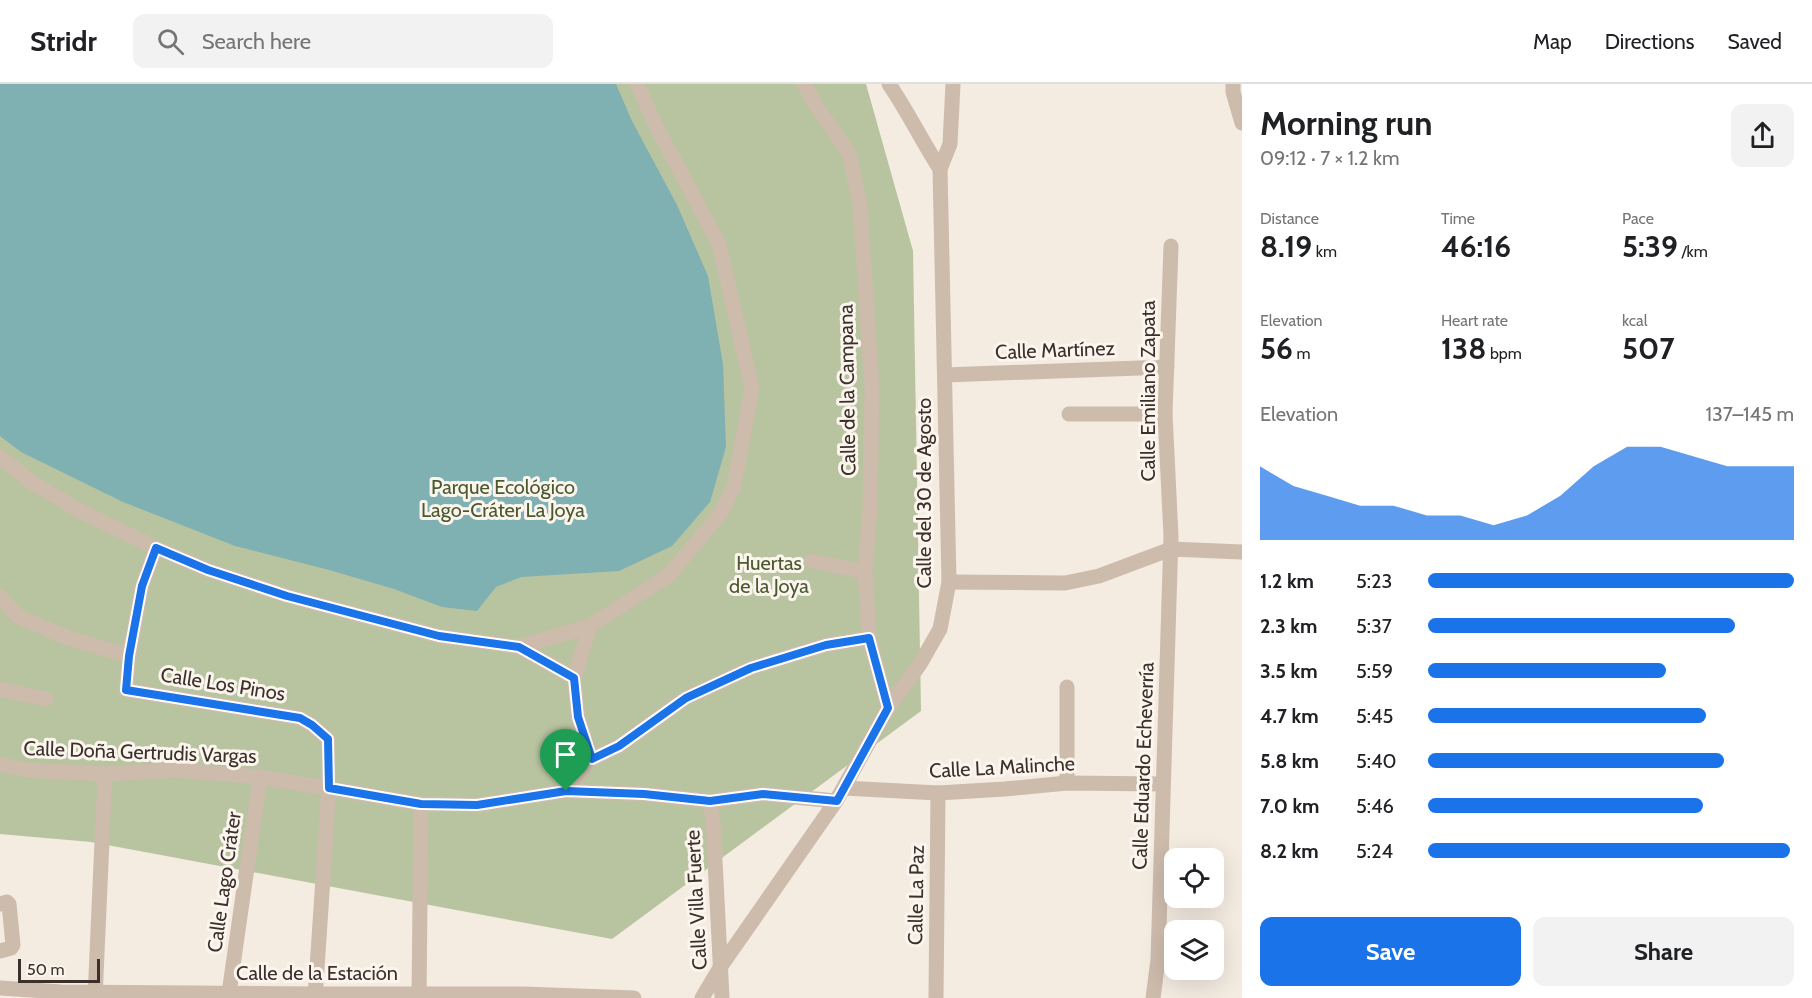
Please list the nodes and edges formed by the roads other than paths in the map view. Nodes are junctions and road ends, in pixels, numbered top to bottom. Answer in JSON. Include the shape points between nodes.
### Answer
{"nodes":[{"id":1,"x":637,"y":84,"type":"edge"},
{"id":2,"x":804,"y":84,"type":"edge"},
{"id":3,"x":889,"y":84,"type":"edge"},
{"id":4,"x":953,"y":84,"type":"edge"},
{"id":5,"x":1233,"y":84,"type":"edge"},
{"id":6,"x":1242,"y":123,"type":"edge"},
{"id":7,"x":940,"y":169,"type":"junction"},
{"id":8,"x":1171,"y":246,"type":"dead end"},
{"id":9,"x":1167,"y":367,"type":"junction"},
{"id":10,"x":945,"y":375,"type":"junction"},
{"id":11,"x":1069,"y":414,"type":"dead end"},
{"id":12,"x":1165,"y":414,"type":"junction"},
{"id":13,"x":0,"y":457,"type":"edge"},
{"id":14,"x":1171,"y":543,"type":"junction"},
{"id":15,"x":156,"y":548,"type":"junction"},
{"id":16,"x":1242,"y":552,"type":"edge"},
{"id":17,"x":812,"y":561,"type":"dead end"},
{"id":18,"x":864,"y":572,"type":"junction"},
{"id":19,"x":949,"y":582,"type":"junction"},
{"id":20,"x":0,"y":597,"type":"edge"},
{"id":21,"x":590,"y":626,"type":"junction"},
{"id":22,"x":869,"y":638,"type":"junction"},
{"id":23,"x":519,"y":647,"type":"junction"},
{"id":24,"x":129,"y":656,"type":"junction"},
{"id":25,"x":574,"y":678,"type":"junction"},
{"id":26,"x":1067,"y":687,"type":"dead end"},
{"id":27,"x":0,"y":689,"type":"edge"},
{"id":28,"x":46,"y":699,"type":"dead end"},
{"id":29,"x":888,"y":708,"type":"junction"},
{"id":30,"x":592,"y":759,"type":"junction"},
{"id":31,"x":0,"y":764,"type":"edge"},
{"id":32,"x":105,"y":774,"type":"junction"},
{"id":33,"x":260,"y":777,"type":"junction"},
{"id":34,"x":1067,"y":783,"type":"junction"},
{"id":35,"x":1163,"y":784,"type":"junction"},
{"id":36,"x":329,"y":788,"type":"junction"},
{"id":37,"x":566,"y":791,"type":"junction"},
{"id":38,"x":938,"y":793,"type":"junction"},
{"id":39,"x":840,"y":795,"type":"junction"},
{"id":40,"x":710,"y":801,"type":"junction"},
{"id":41,"x":421,"y":804,"type":"junction"},
{"id":42,"x":0,"y":904,"type":"edge"},
{"id":43,"x":0,"y":951,"type":"edge"},
{"id":44,"x":721,"y":966,"type":"junction"},
{"id":45,"x":0,"y":988,"type":"edge"},
{"id":46,"x":229,"y":993,"type":"junction"},
{"id":47,"x":95,"y":995,"type":"edge"},
{"id":48,"x":315,"y":996,"type":"edge"},
{"id":49,"x":419,"y":996,"type":"edge"},
{"id":50,"x":523,"y":996,"type":"edge"},
{"id":51,"x":634,"y":998,"type":"edge"},
{"id":52,"x":702,"y":998,"type":"edge"},
{"id":53,"x":722,"y":998,"type":"edge"},
{"id":54,"x":936,"y":998,"type":"edge"},
{"id":55,"x":1153,"y":998,"type":"edge"}],
"edges":[{"from":1,"to":21,"type":"street","via":[[719,244],[752,388],[734,486],[721,513],[669,575]]},
{"from":2,"to":18,"type":"street","name":"Calle de la Campana","via":[[849,153],[860,203],[872,389],[870,506]]},
{"from":3,"to":7,"type":"street"},
{"from":4,"to":7,"type":"street","via":[[950,144]]},
{"from":5,"to":6,"type":"street"},
{"from":7,"to":10,"type":"street","name":"Calle del 30 de Agosto"},
{"from":8,"to":9,"type":"street","name":"Calle Emiliano Zapata"},
{"from":9,"to":10,"type":"street","name":"Calle Martínez"},
{"from":9,"to":12,"type":"street","name":"Calle Emiliano Zapata"},
{"from":10,"to":19,"type":"street","name":"Calle del 30 de Agosto"},
{"from":11,"to":12,"type":"street"},
{"from":12,"to":14,"type":"street","name":"Calle Emiliano Zapata"},
{"from":13,"to":15,"type":"street","via":[[33,483],[82,512]]},
{"from":14,"to":16,"type":"street"},
{"from":14,"to":19,"type":"street","via":[[1099,576],[1065,583]]},
{"from":14,"to":35,"type":"street","name":"Calle Eduardo Echeverría"},
{"from":15,"to":23,"type":"street","via":[[208,570],[298,599],[439,636]]},
{"from":15,"to":24,"type":"street","via":[[142,586]]},
{"from":17,"to":18,"type":"street"},
{"from":18,"to":22,"type":"street","name":"Calle de la Campana"},
{"from":19,"to":29,"type":"street","name":"Calle del 30 de Agosto","via":[[940,629]]},
{"from":20,"to":24,"type":"street","via":[[19,617],[68,638]]},
{"from":21,"to":23,"type":"street"},
{"from":21,"to":25,"type":"street"},
{"from":22,"to":29,"type":"street","name":"Calle de la Campana"},
{"from":22,"to":30,"type":"street","via":[[826,645],[751,668],[686,698],[619,746]]},
{"from":23,"to":25,"type":"street"},
{"from":24,"to":36,"type":"street","name":"Calle Los Pinos","via":[[126,690],[300,718],[312,725],[328,739]]},
{"from":25,"to":30,"type":"street","via":[[578,717]]},
{"from":26,"to":34,"type":"street"},
{"from":27,"to":28,"type":"street"},
{"from":29,"to":39,"type":"street","name":"Calle del 30 de Agosto"},
{"from":30,"to":37,"type":"street"},
{"from":31,"to":32,"type":"street","name":"Calle Doña Gertrudis Vargas","via":[[26,770]]},
{"from":32,"to":33,"type":"street","name":"Calle Doña Gertrudis Vargas","via":[[177,770]]},
{"from":32,"to":47,"type":"street"},
{"from":33,"to":36,"type":"street","name":"Calle Doña Gertrudis Vargas"},
{"from":33,"to":46,"type":"street","name":"Calle Lago Cráter"},
{"from":34,"to":35,"type":"street","name":"Calle La Malinche"},
{"from":34,"to":38,"type":"street","name":"Calle La Malinche"},
{"from":35,"to":55,"type":"street","name":"Calle Eduardo Echeverría","via":[[1158,960]]},
{"from":36,"to":41,"type":"street","name":"Calle Doña Gertrudis Vargas"},
{"from":36,"to":48,"type":"street"},
{"from":37,"to":40,"type":"street","name":"Calle La Malinche"},
{"from":37,"to":41,"type":"street","name":"Calle La Malinche","via":[[477,805]]},
{"from":38,"to":39,"type":"street","name":"Calle La Malinche"},
{"from":38,"to":54,"type":"street","name":"Calle La Paz"},
{"from":39,"to":40,"type":"street","name":"Calle La Malinche","via":[[763,794]]},
{"from":39,"to":44,"type":"street","name":"Calle del 30 de Agosto"},
{"from":40,"to":44,"type":"street","name":"Calle Villa Fuerte"},
{"from":41,"to":49,"type":"street"},
{"from":42,"to":43,"type":"street","via":[[9,904],[13,945]]},
{"from":44,"to":52,"type":"street","name":"Calle del 30 de Agosto"},
{"from":44,"to":53,"type":"street","name":"Calle Villa Fuerte"},
{"from":45,"to":47,"type":"street","name":"Calle de la Estación"},
{"from":46,"to":47,"type":"street","name":"Calle de la Estación"},
{"from":46,"to":48,"type":"street","name":"Calle de la Estación"},
{"from":48,"to":49,"type":"street","name":"Calle de la Estación"},
{"from":49,"to":50,"type":"street","name":"Calle de la Estación"},
{"from":50,"to":51,"type":"street","name":"Calle de la Estación"}]}
